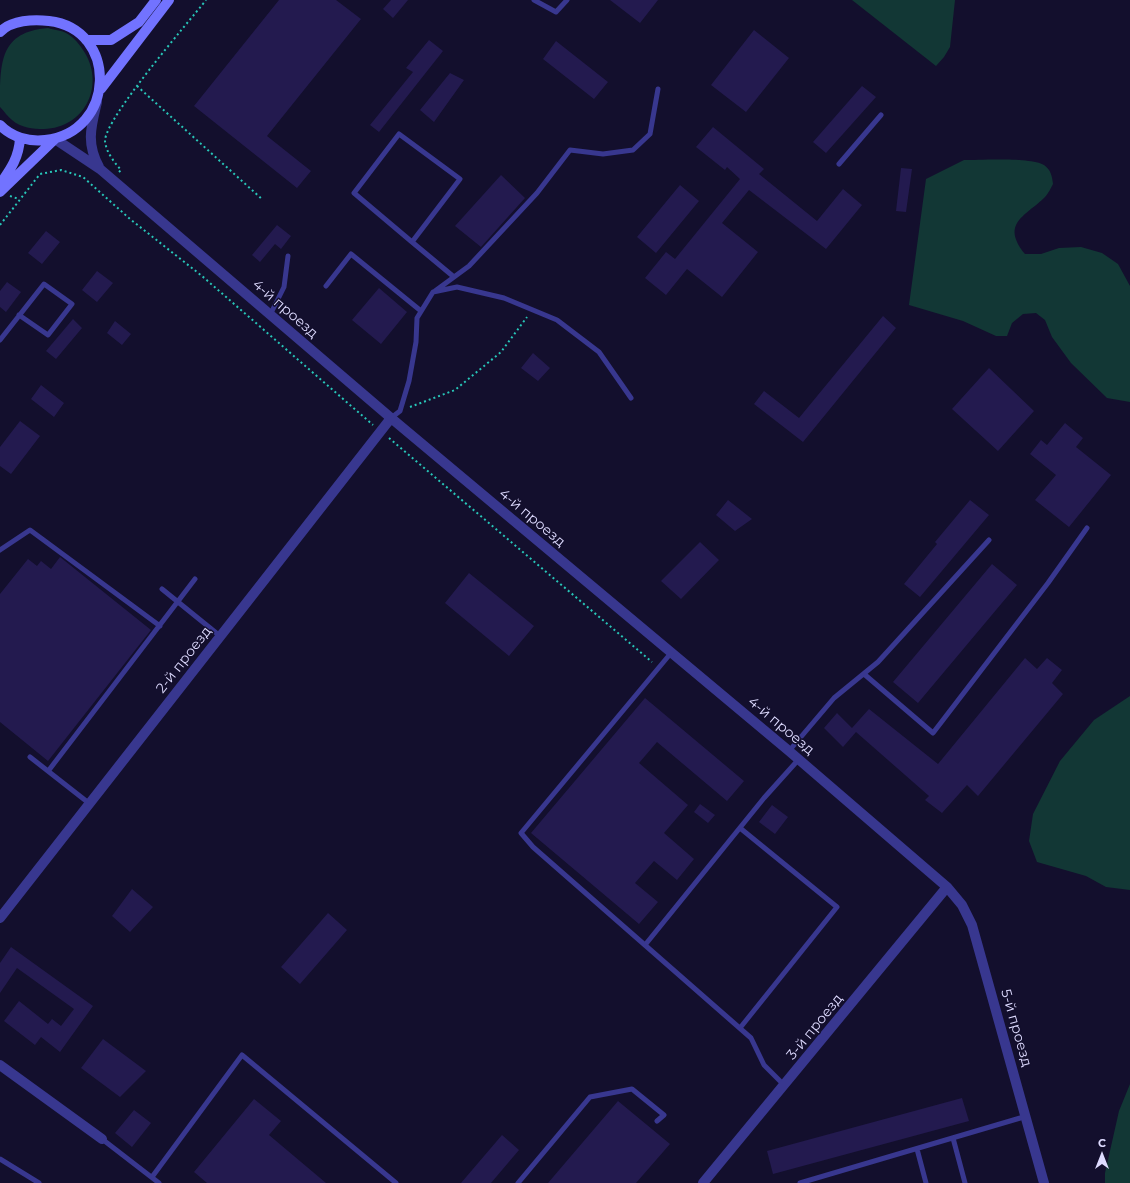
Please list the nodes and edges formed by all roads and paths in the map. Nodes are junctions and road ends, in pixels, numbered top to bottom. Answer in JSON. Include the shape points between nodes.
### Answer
{"nodes":[{"id":1,"x":156,"y":0,"type":"edge"},
{"id":2,"x":169,"y":0,"type":"edge"},
{"id":3,"x":206,"y":0,"type":"edge"},
{"id":4,"x":534,"y":0,"type":"edge"},
{"id":5,"x":567,"y":0,"type":"edge"},
{"id":6,"x":20,"y":22,"type":"junction"},
{"id":7,"x":0,"y":23,"type":"edge"},
{"id":8,"x":0,"y":32,"type":"edge"},
{"id":9,"x":86,"y":40,"type":"junction"},
{"id":10,"x":137,"y":86,"type":"junction"},
{"id":11,"x":100,"y":89,"type":"junction"},
{"id":12,"x":658,"y":89,"type":"dead end"},
{"id":13,"x":97,"y":102,"type":"junction"},
{"id":14,"x":881,"y":115,"type":"dead end"},
{"id":15,"x":0,"y":125,"type":"edge"},
{"id":16,"x":20,"y":138,"type":"junction"},
{"id":17,"x":56,"y":139,"type":"junction"},
{"id":18,"x":839,"y":164,"type":"dead end"},
{"id":19,"x":100,"y":169,"type":"junction"},
{"id":20,"x":121,"y":170,"type":"dead end"},
{"id":21,"x":0,"y":184,"type":"edge"},
{"id":22,"x":98,"y":190,"type":"dead end"},
{"id":23,"x":0,"y":192,"type":"edge"},
{"id":24,"x":263,"y":200,"type":"dead end"},
{"id":25,"x":0,"y":225,"type":"edge"},
{"id":26,"x":412,"y":242,"type":"junction"},
{"id":27,"x":288,"y":256,"type":"dead end"},
{"id":28,"x":454,"y":277,"type":"junction"},
{"id":29,"x":326,"y":286,"type":"dead end"},
{"id":30,"x":433,"y":292,"type":"junction"},
{"id":31,"x":533,"y":310,"type":"junction"},
{"id":32,"x":421,"y":311,"type":"junction"},
{"id":33,"x":19,"y":315,"type":"junction"},
{"id":34,"x":270,"y":315,"type":"junction"},
{"id":35,"x":0,"y":340,"type":"edge"},
{"id":36,"x":631,"y":398,"type":"dead end"},
{"id":37,"x":400,"y":411,"type":"junction"},
{"id":38,"x":391,"y":418,"type":"junction"},
{"id":39,"x":1087,"y":528,"type":"dead end"},
{"id":40,"x":989,"y":540,"type":"dead end"},
{"id":41,"x":0,"y":550,"type":"edge"},
{"id":42,"x":195,"y":580,"type":"dead end"},
{"id":43,"x":162,"y":590,"type":"dead end"},
{"id":44,"x":178,"y":602,"type":"junction"},
{"id":45,"x":160,"y":626,"type":"junction"},
{"id":46,"x":220,"y":636,"type":"junction"},
{"id":47,"x":671,"y":653,"type":"junction"},
{"id":48,"x":864,"y":674,"type":"junction"},
{"id":49,"x":789,"y":751,"type":"junction"},
{"id":50,"x":30,"y":757,"type":"dead end"},
{"id":51,"x":799,"y":760,"type":"junction"},
{"id":52,"x":49,"y":770,"type":"junction"},
{"id":53,"x":90,"y":804,"type":"junction"},
{"id":54,"x":740,"y":828,"type":"junction"},
{"id":55,"x":947,"y":887,"type":"junction"},
{"id":56,"x":0,"y":918,"type":"edge"},
{"id":57,"x":645,"y":945,"type":"junction"},
{"id":58,"x":740,"y":1028,"type":"junction"},
{"id":59,"x":0,"y":1065,"type":"edge"},
{"id":60,"x":785,"y":1085,"type":"junction"},
{"id":61,"x":1027,"y":1116,"type":"junction"},
{"id":62,"x":657,"y":1121,"type":"dead end"},
{"id":63,"x":953,"y":1138,"type":"junction"},
{"id":64,"x":102,"y":1139,"type":"joint"},
{"id":65,"x":917,"y":1149,"type":"junction"},
{"id":66,"x":0,"y":1159,"type":"edge"},
{"id":67,"x":152,"y":1177,"type":"junction"},
{"id":68,"x":814,"y":1181,"type":"edge"},
{"id":69,"x":39,"y":1183,"type":"edge"},
{"id":70,"x":159,"y":1183,"type":"edge"},
{"id":71,"x":396,"y":1183,"type":"edge"},
{"id":72,"x":518,"y":1183,"type":"edge"},
{"id":73,"x":703,"y":1183,"type":"edge"},
{"id":74,"x":800,"y":1183,"type":"edge"},
{"id":75,"x":926,"y":1183,"type":"edge"},
{"id":76,"x":965,"y":1183,"type":"edge"},
{"id":77,"x":1044,"y":1183,"type":"edge"}],
"edges":[{"from":1,"to":9,"type":"main road","via":[[139,22],[111,40]]},
{"from":2,"to":11,"type":"main road"},
{"from":3,"to":10,"type":"path"},
{"from":4,"to":5,"type":"lane","via":[[556,12]]},
{"from":6,"to":7,"type":"main road"},
{"from":6,"to":8,"type":"main road"},
{"from":6,"to":9,"type":"main road","via":[[56,22],[72,29]]},
{"from":9,"to":11,"type":"main road","via":[[95,55],[100,72]]},
{"from":10,"to":20,"type":"path","via":[[111,123],[105,141],[107,150]]},
{"from":10,"to":24,"type":"path"},
{"from":11,"to":13,"type":"main road"},
{"from":12,"to":28,"type":"lane","via":[[650,134],[633,150],[604,154],[570,150],[538,193],[469,266]]},
{"from":13,"to":17,"type":"main road","via":[[87,119],[73,132]]},
{"from":13,"to":19,"type":"street","name":"4-й проезд","via":[[90,130],[91,146]]},
{"from":14,"to":18,"type":"lane"},
{"from":15,"to":16,"type":"main road"},
{"from":16,"to":17,"type":"main road","via":[[37,141]]},
{"from":16,"to":21,"type":"main road","via":[[14,164]]},
{"from":17,"to":19,"type":"street","name":"4-й проезд"},
{"from":17,"to":23,"type":"main road"},
{"from":19,"to":34,"type":"street","name":"4-й проезд"},
{"from":22,"to":25,"type":"path","via":[[82,176],[61,170],[40,174]]},
{"from":26,"to":26,"type":"lane","via":[[460,179],[399,134],[354,193]]},
{"from":26,"to":28,"type":"lane"},
{"from":27,"to":34,"type":"lane","via":[[284,287]]},
{"from":28,"to":30,"type":"lane"},
{"from":29,"to":32,"type":"lane","via":[[351,254]]},
{"from":30,"to":31,"type":"lane","via":[[456,287],[504,298]]},
{"from":30,"to":32,"type":"lane"},
{"from":31,"to":36,"type":"lane","via":[[557,320],[599,352]]},
{"from":31,"to":37,"type":"path","via":[[501,352],[455,390]]},
{"from":32,"to":37,"type":"lane","via":[[416,318],[416,342],[409,382]]},
{"from":33,"to":33,"type":"lane","via":[[44,284],[72,304],[48,335]]},
{"from":33,"to":35,"type":"lane"},
{"from":34,"to":38,"type":"street","name":"4-й проезд"},
{"from":37,"to":38,"type":"lane"},
{"from":38,"to":46,"type":"street","name":"2-й проезд"},
{"from":38,"to":47,"type":"street","name":"4-й проезд"},
{"from":39,"to":48,"type":"lane","via":[[933,733]]},
{"from":40,"to":48,"type":"lane","via":[[878,662]]},
{"from":41,"to":45,"type":"lane","via":[[30,530]]},
{"from":42,"to":44,"type":"lane"},
{"from":43,"to":44,"type":"lane"},
{"from":44,"to":45,"type":"lane"},
{"from":44,"to":46,"type":"lane"},
{"from":45,"to":52,"type":"lane"},
{"from":46,"to":53,"type":"street","name":"2-й проезд"},
{"from":47,"to":49,"type":"street","name":"4-й проезд"},
{"from":47,"to":57,"type":"lane","via":[[521,834]]},
{"from":48,"to":49,"type":"lane","via":[[834,698]]},
{"from":49,"to":51,"type":"street","name":"4-й проезд"},
{"from":50,"to":52,"type":"lane"},
{"from":51,"to":54,"type":"lane"},
{"from":51,"to":55,"type":"street","name":"4-й проезд"},
{"from":52,"to":53,"type":"lane"},
{"from":53,"to":56,"type":"street","name":"2-й проезд"},
{"from":54,"to":57,"type":"lane"},
{"from":54,"to":58,"type":"lane","via":[[837,907]]},
{"from":55,"to":60,"type":"street","name":"3-й проезд"},
{"from":55,"to":61,"type":"street","name":"5-й проезд","via":[[962,905],[972,925]]},
{"from":57,"to":58,"type":"lane"},
{"from":58,"to":60,"type":"lane","via":[[751,1038],[764,1065]]},
{"from":59,"to":64,"type":"street"},
{"from":60,"to":73,"type":"street","name":"3-й проезд"},
{"from":61,"to":63,"type":"lane"},
{"from":61,"to":77,"type":"street","name":"5-й проезд"},
{"from":62,"to":72,"type":"lane","via":[[664,1115],[632,1089],[590,1097]]},
{"from":63,"to":65,"type":"lane"},
{"from":63,"to":76,"type":"lane"},
{"from":64,"to":67,"type":"lane"},
{"from":65,"to":68,"type":"lane"},
{"from":65,"to":75,"type":"lane"},
{"from":66,"to":69,"type":"lane"},
{"from":67,"to":70,"type":"lane"},
{"from":67,"to":71,"type":"lane","via":[[242,1055]]},
{"from":68,"to":74,"type":"lane"}]}
